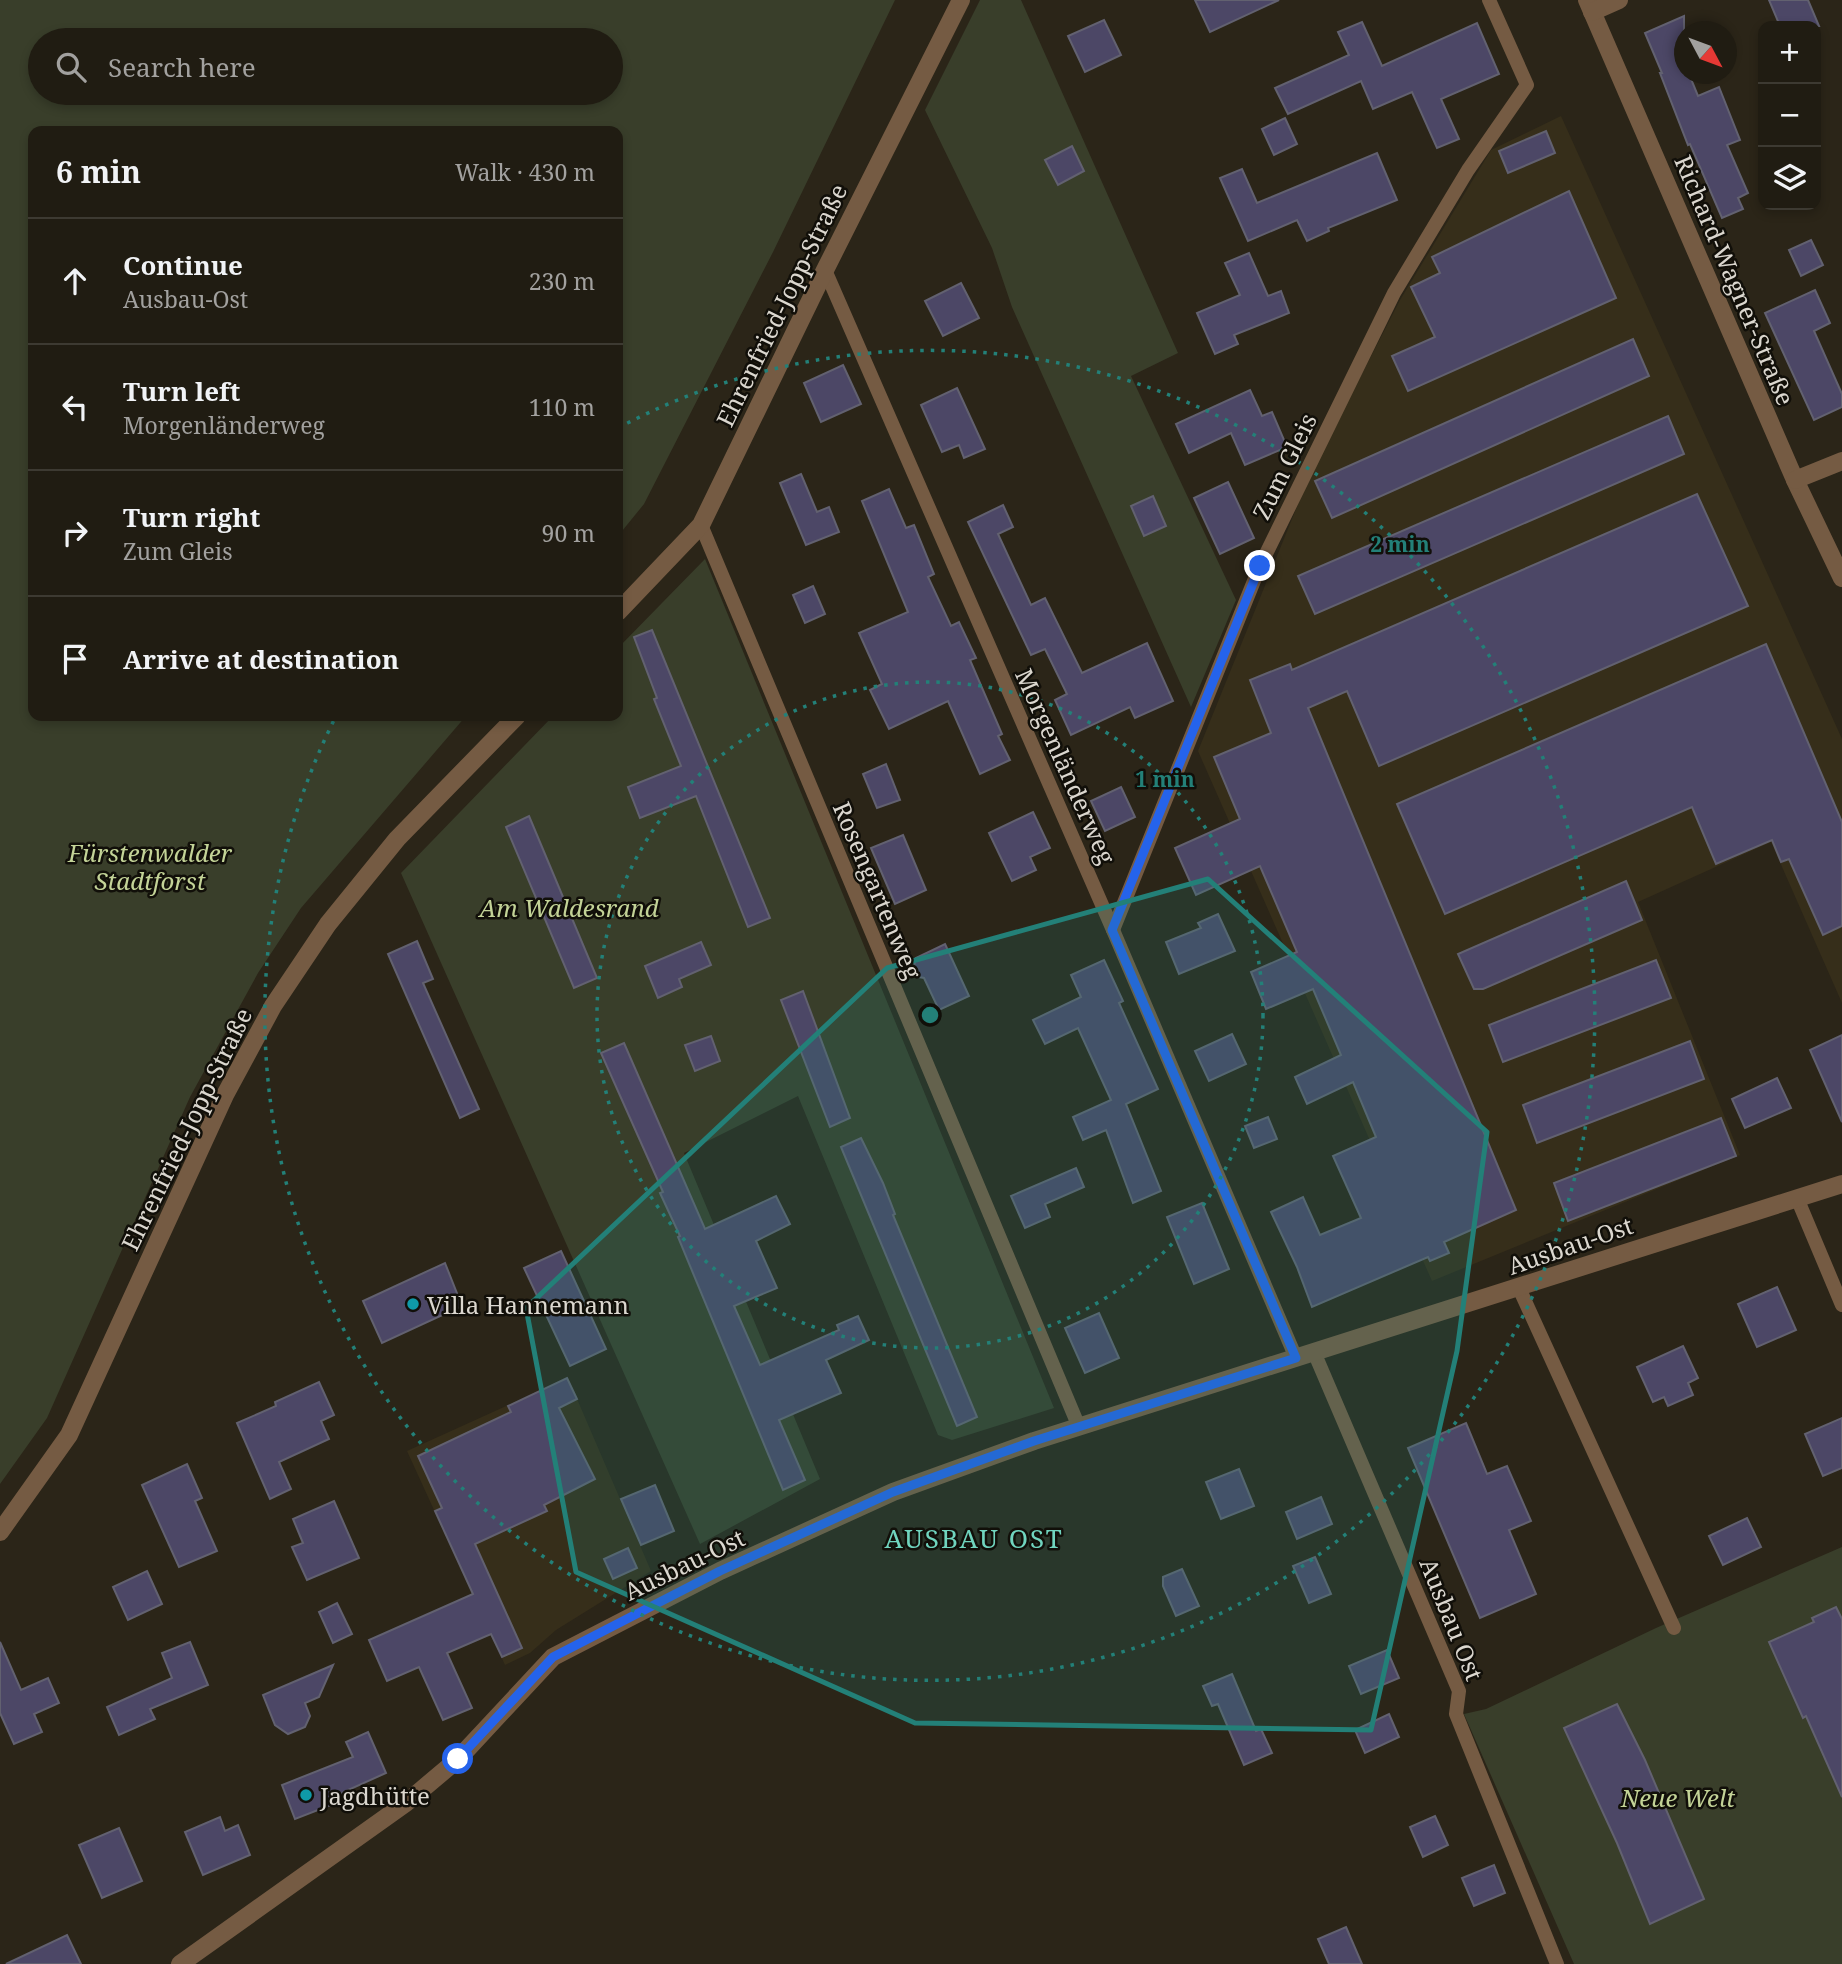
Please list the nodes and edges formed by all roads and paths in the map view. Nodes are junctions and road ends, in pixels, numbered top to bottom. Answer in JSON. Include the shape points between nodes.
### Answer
{"nodes":[{"id":1,"x":961,"y":0,"type":"edge"},
{"id":2,"x":1489,"y":0,"type":"edge"},
{"id":3,"x":1619,"y":0,"type":"edge"},
{"id":4,"x":1590,"y":6,"type":"edge"},
{"id":5,"x":825,"y":270,"type":"junction"},
{"id":6,"x":1842,"y":461,"type":"edge"},
{"id":7,"x":1795,"y":480,"type":"junction"},
{"id":8,"x":701,"y":525,"type":"junction"},
{"id":9,"x":1842,"y":578,"type":"edge"},
{"id":10,"x":623,"y":607,"type":"edge"},
{"id":11,"x":512,"y":721,"type":"edge"},
{"id":12,"x":1112,"y":930,"type":"junction"},
{"id":13,"x":1842,"y":1184,"type":"edge"},
{"id":14,"x":1797,"y":1198,"type":"junction"},
{"id":15,"x":1519,"y":1288,"type":"junction"},
{"id":16,"x":1842,"y":1305,"type":"edge"},
{"id":17,"x":1314,"y":1352,"type":"junction"},
{"id":18,"x":1296,"y":1358,"type":"junction"},
{"id":19,"x":1079,"y":1427,"type":"junction"},
{"id":20,"x":0,"y":1532,"type":"edge"},
{"id":21,"x":1674,"y":1628,"type":"dead end"},
{"id":22,"x":180,"y":1964,"type":"edge"},
{"id":23,"x":1557,"y":1964,"type":"edge"}],
"edges":[{"from":1,"to":5,"type":"street","name":"Ehrenfried-Jopp-Straße"},
{"from":2,"to":12,"type":"lane","name":"Zum Gleis","via":[[1527,85],[1468,170],[1394,293],[1260,566]]},
{"from":3,"to":4,"type":"street"},
{"from":4,"to":7,"type":"street","name":"Richard-Wagner-Straße"},
{"from":5,"to":8,"type":"street","name":"Ehrenfried-Jopp-Straße"},
{"from":5,"to":12,"type":"lane","name":"Morgenländerweg"},
{"from":6,"to":7,"type":"street"},
{"from":7,"to":9,"type":"street","name":"Richard-Wagner-Straße"},
{"from":8,"to":10,"type":"street","name":"Ehrenfried-Jopp-Straße"},
{"from":8,"to":19,"type":"lane","name":"Rosengartenweg"},
{"from":11,"to":20,"type":"street","name":"Ehrenfried-Jopp-Straße","via":[[397,839],[328,924],[273,1006],[225,1095],[69,1435]]},
{"from":12,"to":18,"type":"lane","name":"Morgenländerweg"},
{"from":13,"to":14,"type":"street","name":"Ausbau-Ost"},
{"from":14,"to":15,"type":"street","name":"Ausbau-Ost"},
{"from":14,"to":16,"type":"lane"},
{"from":15,"to":17,"type":"street","name":"Ausbau-Ost"},
{"from":15,"to":21,"type":"lane"},
{"from":17,"to":18,"type":"street"},
{"from":17,"to":23,"type":"lane","name":"Ausbau Ost","via":[[1458,1691],[1456,1714]]},
{"from":18,"to":19,"type":"street","name":"Ausbau-Ost"},
{"from":19,"to":22,"type":"street","name":"Ausbau-Ost","via":[[893,1492],[720,1571],[553,1657],[458,1759],[406,1804]]}]}
